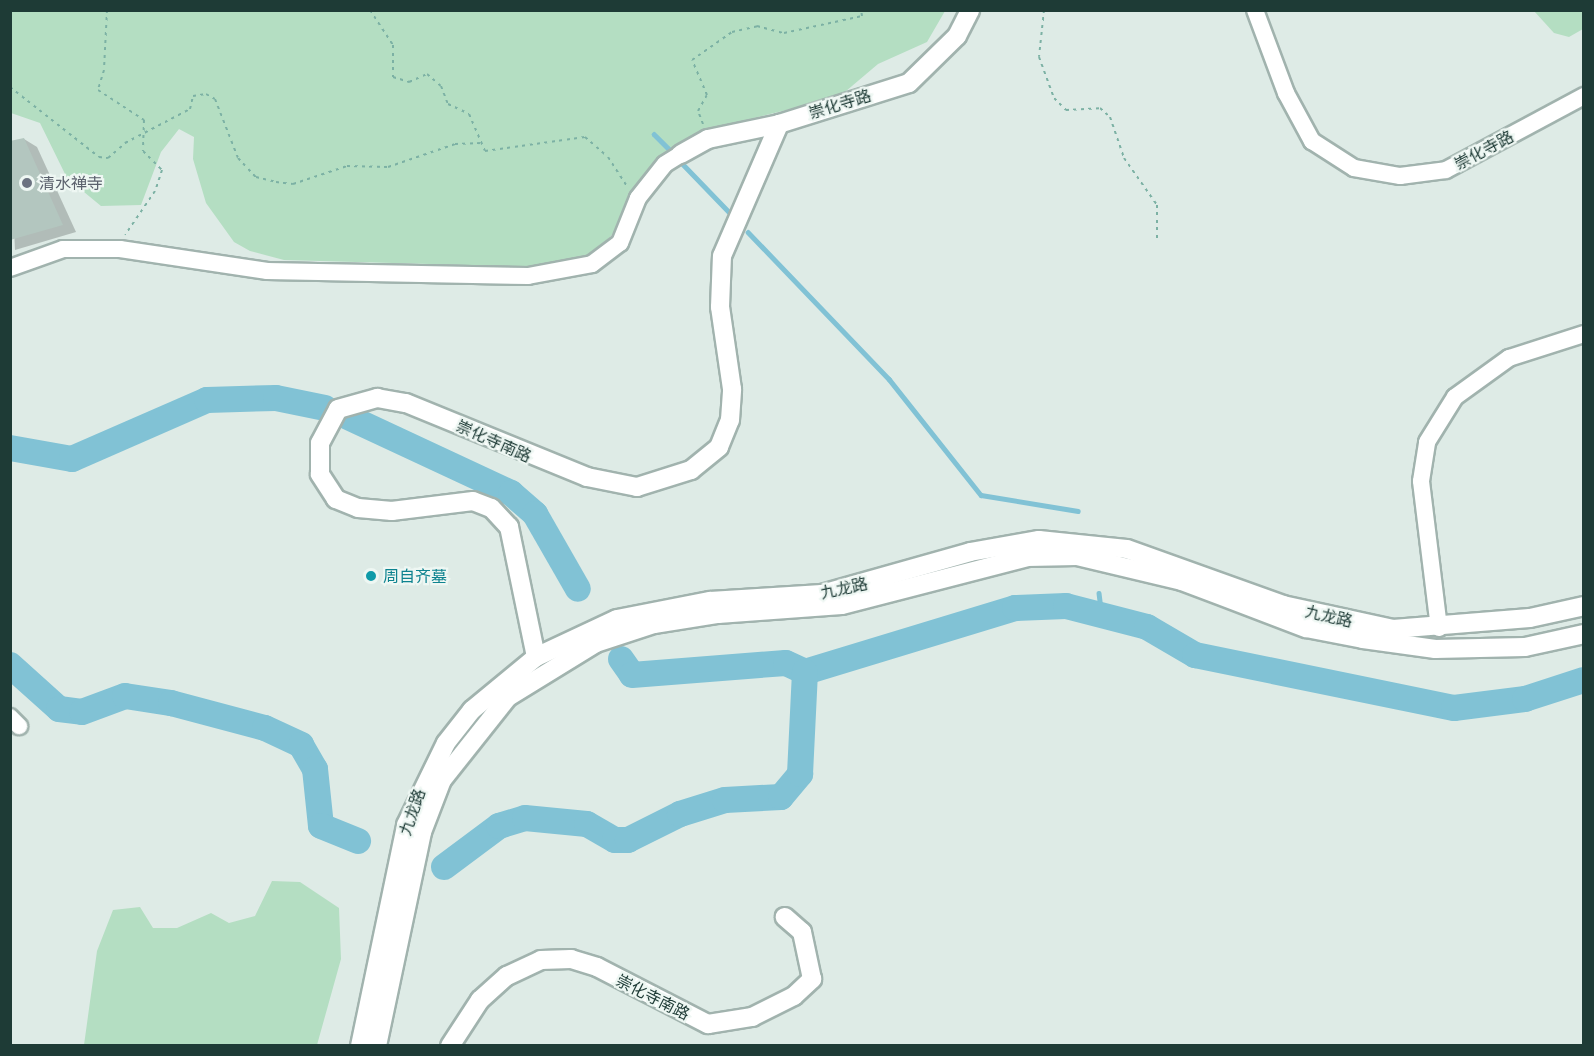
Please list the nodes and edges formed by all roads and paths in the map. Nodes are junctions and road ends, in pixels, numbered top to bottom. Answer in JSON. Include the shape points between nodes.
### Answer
{"nodes":[{"id":1,"x":107,"y":10,"type":"edge"},
{"id":2,"x":370,"y":10,"type":"edge"},
{"id":3,"x":861,"y":10,"type":"edge"},
{"id":4,"x":970,"y":10,"type":"edge"},
{"id":5,"x":1044,"y":10,"type":"edge"},
{"id":6,"x":1255,"y":10,"type":"edge"},
{"id":7,"x":10,"y":87,"type":"edge"},
{"id":8,"x":1584,"y":96,"type":"edge"},
{"id":9,"x":779,"y":124,"type":"junction"},
{"id":10,"x":143,"y":134,"type":"junction"},
{"id":11,"x":708,"y":139,"type":"junction"},
{"id":12,"x":482,"y":142,"type":"junction"},
{"id":13,"x":676,"y":157,"type":"joint"},
{"id":14,"x":638,"y":198,"type":"junction"},
{"id":15,"x":1157,"y":240,"type":"dead end"},
{"id":16,"x":120,"y":249,"type":"junction"},
{"id":17,"x":10,"y":268,"type":"edge"},
{"id":18,"x":1584,"y":334,"type":"edge"},
{"id":19,"x":1584,"y":606,"type":"edge"},
{"id":20,"x":1439,"y":628,"type":"junction"},
{"id":21,"x":1579,"y":639,"type":"edge"},
{"id":22,"x":536,"y":657,"type":"junction"},
{"id":23,"x":785,"y":917,"type":"dead end"},
{"id":24,"x":360,"y":1046,"type":"edge"},
{"id":25,"x":377,"y":1046,"type":"edge"},
{"id":26,"x":450,"y":1046,"type":"edge"}],
"edges":[{"from":1,"to":10,"type":"path","via":[[104,70],[98,90],[144,120]]},
{"from":2,"to":12,"type":"path","via":[[393,45],[393,76],[409,82],[427,74],[441,86],[448,104],[469,114]]},
{"from":3,"to":11,"type":"path","via":[[862,16],[784,33],[757,26],[732,32],[692,60],[707,95],[698,111]]},
{"from":4,"to":9,"type":"main road","name":"崇化寺路","via":[[957,36],[909,83]]},
{"from":5,"to":15,"type":"path","via":[[1039,57],[1054,98],[1066,110],[1100,108],[1110,117],[1124,158],[1157,205]]},
{"from":6,"to":8,"type":"street","name":"崇化寺路","via":[[1286,93],[1311,141],[1354,168],[1400,176],[1446,170]]},
{"from":7,"to":10,"type":"path","via":[[99,157],[108,158]]},
{"from":9,"to":11,"type":"main road","name":"崇化寺路"},
{"from":9,"to":22,"type":"main road","name":"崇化寺南路","via":[[722,256],[720,307],[732,389],[730,420],[719,447],[691,470],[637,487],[588,477],[406,403],[377,398],[338,409],[320,443],[321,474],[336,498],[358,508],[392,511],[473,501],[490,508],[509,527]]},
{"from":10,"to":12,"type":"path","via":[[190,109],[193,96],[206,94],[215,99],[238,158],[256,177],[293,184],[329,169],[388,167],[455,144]]},
{"from":10,"to":16,"type":"path","via":[[143,151],[162,170]]},
{"from":11,"to":13,"type":"main road","name":"崇化寺路"},
{"from":12,"to":14,"type":"path","via":[[485,151],[585,136],[608,157]]},
{"from":13,"to":14,"type":"street"},
{"from":14,"to":16,"type":"street","via":[[620,243],[592,264],[528,276],[267,271]]},
{"from":16,"to":17,"type":"street","via":[[63,249]]},
{"from":18,"to":20,"type":"street","via":[[1509,358],[1455,397],[1427,442],[1421,481]]},
{"from":19,"to":20,"type":"main road","name":"九龙路"},
{"from":20,"to":22,"type":"main road","name":"九龙路","via":[[1338,620],[1127,549],[1039,540],[970,552],[822,594],[710,601],[626,617]]},
{"from":21,"to":25,"type":"main road","name":"九龙路","via":[[1525,647],[1436,648],[1363,639],[1306,628],[1182,581],[1077,556],[1027,557],[842,605],[686,619],[596,643],[508,697],[442,780],[422,832]]},
{"from":22,"to":24,"type":"main road","name":"九龙路","via":[[472,710],[422,783],[391,885]]},
{"from":23,"to":26,"type":"main road","name":"崇化寺南路","via":[[802,932],[812,979],[794,996],[752,1017],[708,1024],[597,967],[571,959],[541,960],[507,976],[480,1000]]}]}
